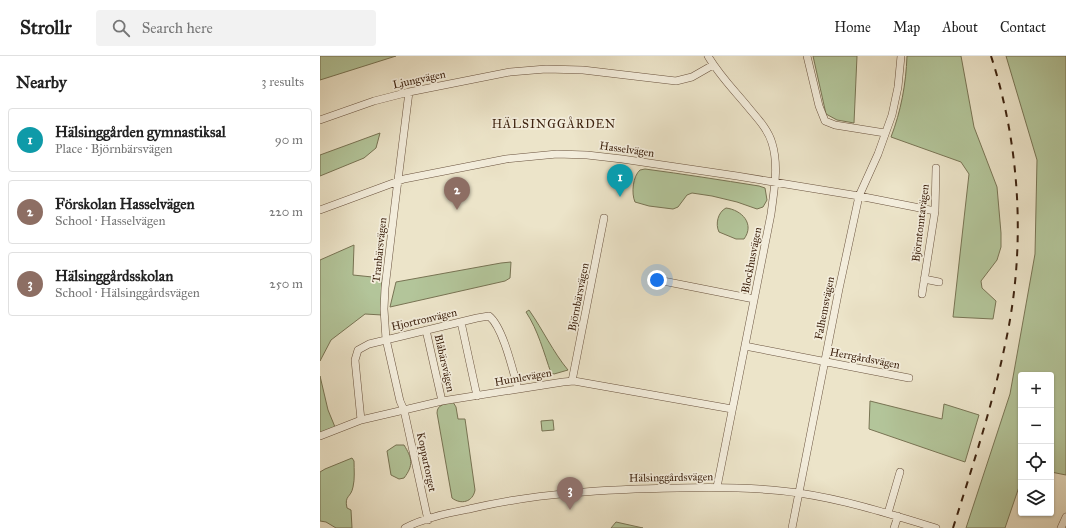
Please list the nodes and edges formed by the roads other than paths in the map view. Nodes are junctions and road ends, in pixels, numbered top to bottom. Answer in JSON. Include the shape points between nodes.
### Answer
{"nodes":[{"id":1,"x":708,"y":56,"type":"edge"},
{"id":2,"x":808,"y":56,"type":"edge"},
{"id":3,"x":901,"y":56,"type":"edge"},
{"id":4,"x":714,"y":65,"type":"junction"},
{"id":5,"x":409,"y":92,"type":"junction"},
{"id":6,"x":320,"y":120,"type":"edge"},
{"id":7,"x":885,"y":133,"type":"junction"},
{"id":8,"x":936,"y":168,"type":"dead end"},
{"id":9,"x":398,"y":181,"type":"junction"},
{"id":10,"x":775,"y":182,"type":"junction"},
{"id":11,"x":859,"y":196,"type":"junction"},
{"id":12,"x":320,"y":210,"type":"edge"},
{"id":13,"x":935,"y":211,"type":"junction"},
{"id":14,"x":604,"y":218,"type":"dead end"},
{"id":15,"x":924,"y":279,"type":"junction"},
{"id":16,"x":663,"y":281,"type":"dead end"},
{"id":17,"x":939,"y":282,"type":"dead end"},
{"id":18,"x":922,"y":294,"type":"dead end"},
{"id":19,"x":754,"y":300,"type":"junction"},
{"id":20,"x":461,"y":322,"type":"junction"},
{"id":21,"x":426,"y":330,"type":"junction"},
{"id":22,"x":386,"y":339,"type":"junction"},
{"id":23,"x":745,"y":346,"type":"junction"},
{"id":24,"x":825,"y":361,"type":"junction"},
{"id":25,"x":909,"y":378,"type":"dead end"},
{"id":26,"x":572,"y":381,"type":"junction"},
{"id":27,"x":518,"y":389,"type":"junction"},
{"id":28,"x":477,"y":396,"type":"junction"},
{"id":29,"x":442,"y":402,"type":"junction"},
{"id":30,"x":732,"y":409,"type":"junction"},
{"id":31,"x":404,"y":410,"type":"junction"},
{"id":32,"x":361,"y":420,"type":"junction"},
{"id":33,"x":320,"y":436,"type":"edge"},
{"id":34,"x":900,"y":472,"type":"dead end"},
{"id":35,"x":717,"y":487,"type":"junction"},
{"id":36,"x":798,"y":493,"type":"junction"},
{"id":37,"x":888,"y":513,"type":"junction"},
{"id":38,"x":898,"y":516,"type":"junction"},
{"id":39,"x":1066,"y":517,"type":"edge"},
{"id":40,"x":428,"y":520,"type":"junction"},
{"id":41,"x":405,"y":528,"type":"edge"},
{"id":42,"x":792,"y":528,"type":"edge"},
{"id":43,"x":894,"y":528,"type":"edge"},
{"id":44,"x":936,"y":528,"type":"edge"},
{"id":45,"x":1061,"y":528,"type":"edge"}],
"edges":[{"from":1,"to":4,"type":"street","name":"Blockhusvägen"},
{"from":2,"to":7,"type":"street","via":[[819,106],[825,121]]},
{"from":3,"to":7,"type":"street","name":"Falhemsvägen","via":[[896,102]]},
{"from":4,"to":5,"type":"street","name":"Ljungvägen","via":[[679,81],[583,70],[546,69],[510,72]]},
{"from":4,"to":10,"type":"street","name":"Blockhusvägen","via":[[768,134],[774,153]]},
{"from":5,"to":6,"type":"street","name":"Ljungvägen"},
{"from":5,"to":9,"type":"street","name":"Tranbärsvägen"},
{"from":7,"to":11,"type":"street","name":"Falhemsvägen"},
{"from":8,"to":13,"type":"street","name":"Björntomtavägen"},
{"from":9,"to":10,"type":"street","name":"Hasselvägen","via":[[506,159],[557,154],[622,159]]},
{"from":9,"to":12,"type":"street","name":"Hasselvägen"},
{"from":9,"to":22,"type":"street","name":"Tranbärsvägen","via":[[385,288]]},
{"from":10,"to":11,"type":"street","name":"Hasselvägen"},
{"from":10,"to":19,"type":"street","name":"Blockhusvägen"},
{"from":11,"to":13,"type":"street","name":"Hasselvägen"},
{"from":11,"to":24,"type":"street","name":"Falhemsvägen"},
{"from":13,"to":15,"type":"street","name":"Björntomtavägen"},
{"from":14,"to":26,"type":"street","name":"Björnbärsvägen"},
{"from":15,"to":17,"type":"street"},
{"from":15,"to":18,"type":"street","name":"Björntomtavägen"},
{"from":16,"to":19,"type":"street"},
{"from":19,"to":23,"type":"street","name":"Blockhusvägen"},
{"from":20,"to":21,"type":"street","name":"Hjortronvägen"},
{"from":20,"to":27,"type":"street","name":"Hjortronvägen","via":[[488,316],[494,321]]},
{"from":20,"to":28,"type":"street"},
{"from":21,"to":22,"type":"street","name":"Hjortronvägen"},
{"from":21,"to":29,"type":"street","name":"Blåbärsvägen"},
{"from":22,"to":31,"type":"street","name":"Tranbärsvägen"},
{"from":22,"to":32,"type":"street","name":"Hjortronvägen","via":[[364,345],[356,353]]},
{"from":23,"to":24,"type":"street","name":"Herrgårdsvägen"},
{"from":23,"to":30,"type":"street","name":"Blockhusvägen"},
{"from":24,"to":25,"type":"street","name":"Herrgårdsvägen"},
{"from":24,"to":36,"type":"street","name":"Falhemsvägen"},
{"from":26,"to":27,"type":"street","name":"Humlevägen"},
{"from":26,"to":30,"type":"street","name":"Humlevägen"},
{"from":27,"to":28,"type":"street","name":"Humlevägen"},
{"from":28,"to":29,"type":"street","name":"Humlevägen"},
{"from":29,"to":31,"type":"street","name":"Humlevägen"},
{"from":30,"to":35,"type":"street","name":"Blockhusvägen"},
{"from":31,"to":32,"type":"street","name":"Humlevägen"},
{"from":31,"to":40,"type":"street","name":"Koppartorget"},
{"from":32,"to":33,"type":"street","name":"Humlevägen"},
{"from":34,"to":37,"type":"street"},
{"from":35,"to":36,"type":"street","name":"Hälsinggårdsvägen"},
{"from":35,"to":40,"type":"street","name":"Hälsinggårdsvägen","via":[[648,488],[530,497],[479,506]]},
{"from":36,"to":37,"type":"street","name":"Hälsinggårdsvägen"},
{"from":36,"to":42,"type":"street","name":"Falhemsvägen"},
{"from":37,"to":38,"type":"street","name":"Hälsinggårdsvägen"},
{"from":38,"to":43,"type":"street"},
{"from":38,"to":44,"type":"street","name":"Hälsinggårdsvägen"},
{"from":39,"to":45,"type":"street"},
{"from":40,"to":41,"type":"street","name":"Hälsinggårdsvägen"}]}
